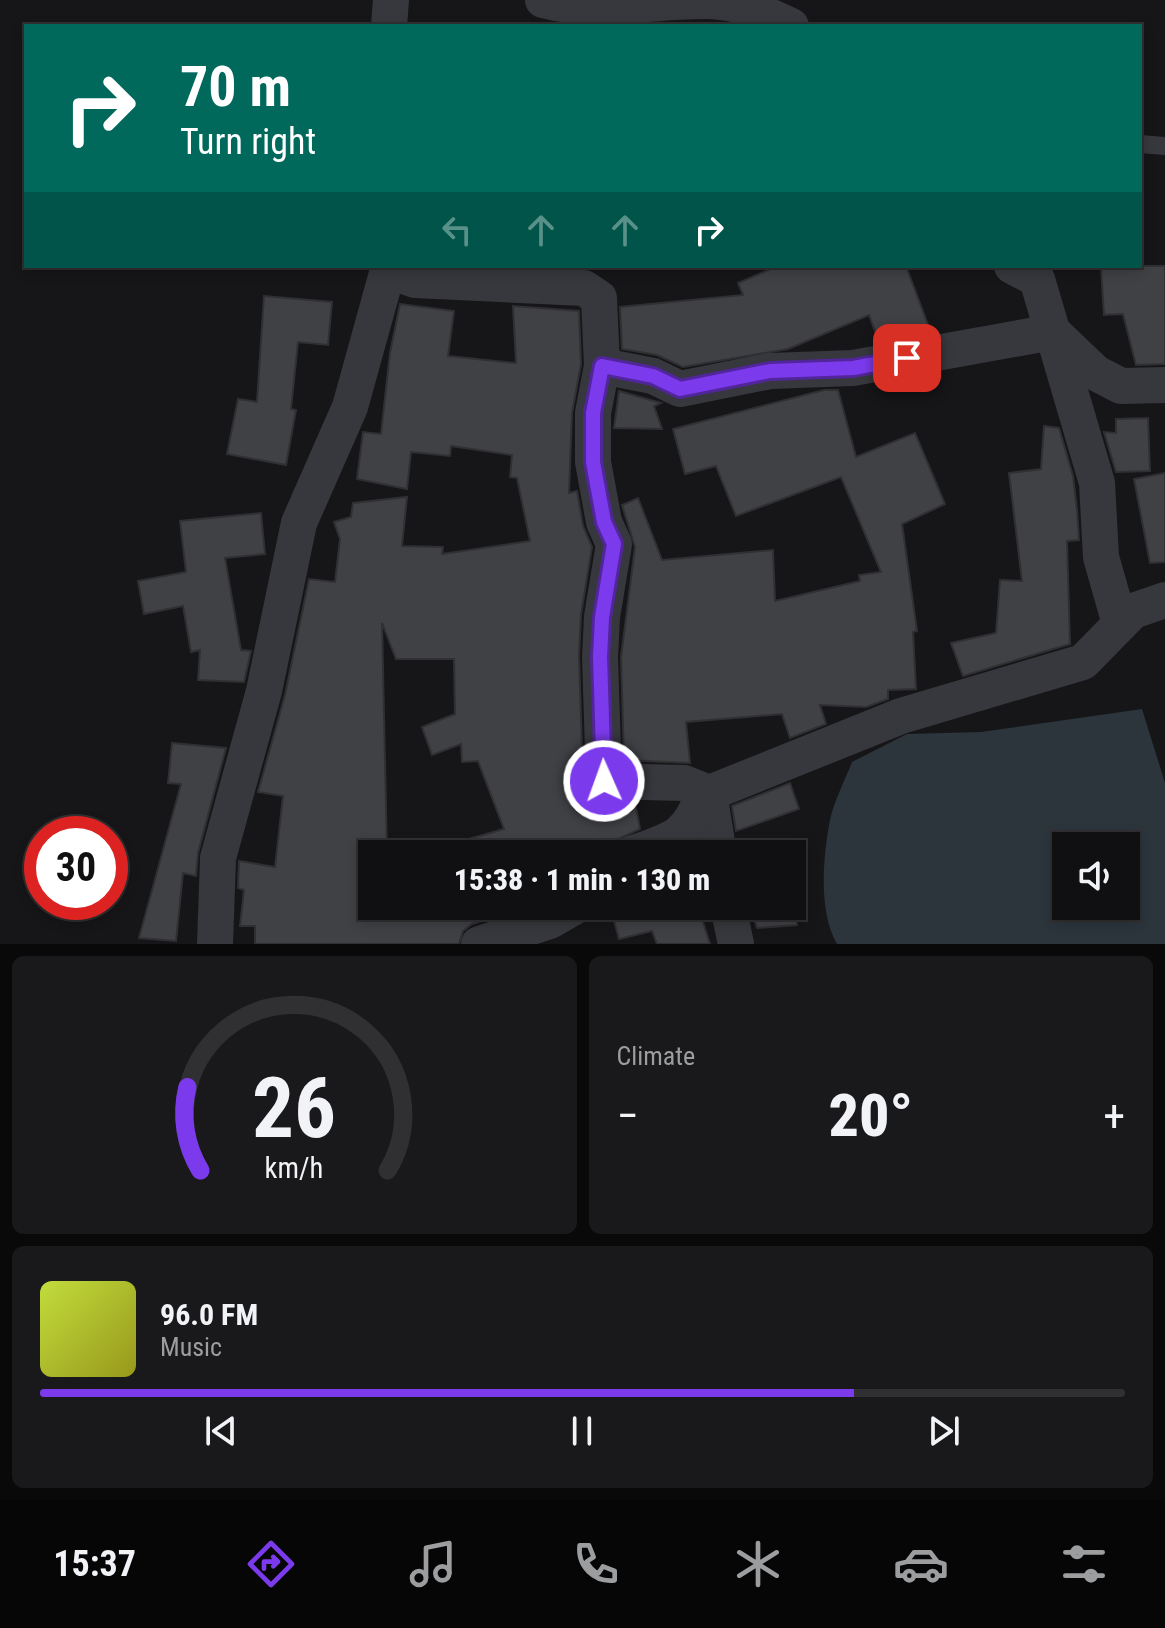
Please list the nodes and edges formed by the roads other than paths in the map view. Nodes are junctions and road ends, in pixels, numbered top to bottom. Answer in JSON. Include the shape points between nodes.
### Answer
{"nodes":[{"id":1,"x":391,"y":0,"type":"edge"},
{"id":2,"x":543,"y":0,"type":"edge"},
{"id":3,"x":389,"y":24,"type":"edge"},
{"id":4,"x":787,"y":24,"type":"edge"},
{"id":5,"x":1142,"y":144,"type":"edge"},
{"id":6,"x":1165,"y":146,"type":"edge"},
{"id":7,"x":389,"y":268,"type":"edge"},
{"id":8,"x":1016,"y":268,"type":"edge"},
{"id":9,"x":1053,"y":332,"type":"junction"},
{"id":10,"x":602,"y":366,"type":"junction"},
{"id":11,"x":1165,"y":385,"type":"edge"},
{"id":12,"x":1165,"y":600,"type":"edge"},
{"id":13,"x":1120,"y":624,"type":"junction"},
{"id":14,"x":709,"y":793,"type":"junction"},
{"id":15,"x":672,"y":840,"type":"edge"},
{"id":16,"x":717,"y":840,"type":"edge"},
{"id":17,"x":552,"y":920,"type":"edge"},
{"id":18,"x":731,"y":920,"type":"edge"},
{"id":19,"x":215,"y":944,"type":"edge"},
{"id":20,"x":479,"y":944,"type":"edge"},
{"id":21,"x":736,"y":944,"type":"edge"}],
"edges":[{"from":1,"to":3,"type":"street"},
{"from":2,"to":4,"type":"street","via":[[576,9],[708,1],[753,8]]},
{"from":5,"to":6,"type":"lane"},
{"from":7,"to":10,"type":"street","via":[[415,280],[584,288],[599,298]]},
{"from":7,"to":19,"type":"street","via":[[350,407],[299,523],[264,691],[218,858]]},
{"from":8,"to":9,"type":"street","via":[[1037,279]]},
{"from":9,"to":10,"type":"street","via":[[853,368],[770,371],[680,389],[653,376]]},
{"from":9,"to":11,"type":"street","via":[[1096,373],[1121,386]]},
{"from":9,"to":13,"type":"street","via":[[1097,483],[1101,557]]},
{"from":10,"to":14,"type":"street","via":[[593,413],[593,462],[604,522],[614,544],[600,657],[604,781],[684,783]]},
{"from":12,"to":13,"type":"street","via":[[1133,611]]},
{"from":13,"to":14,"type":"street","via":[[1083,662],[901,716]]},
{"from":14,"to":15,"type":"street","via":[[702,796],[694,820]]},
{"from":14,"to":16,"type":"street"},
{"from":17,"to":20,"type":"street"},
{"from":18,"to":21,"type":"street"}]}
